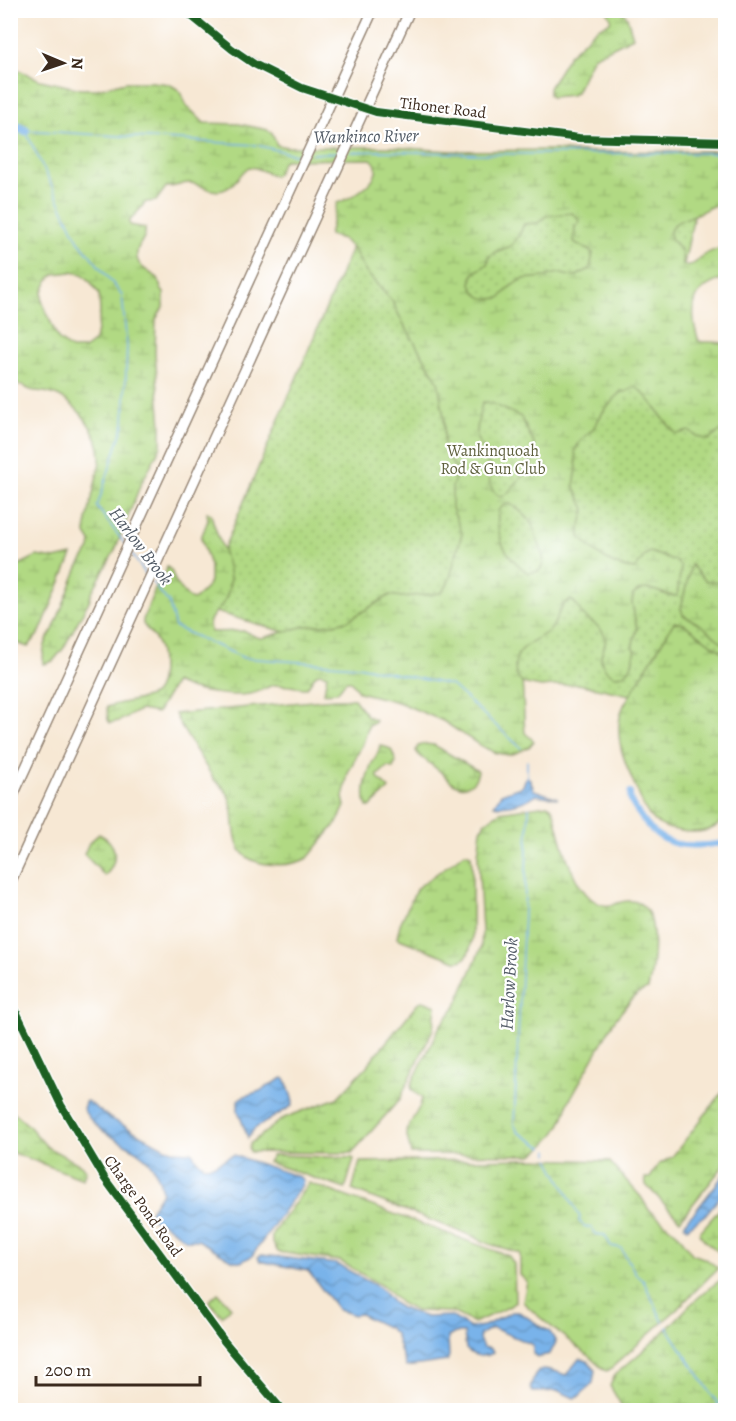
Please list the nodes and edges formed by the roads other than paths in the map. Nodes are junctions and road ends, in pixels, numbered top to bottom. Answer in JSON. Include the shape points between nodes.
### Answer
{"nodes":[{"id":1,"x":184,"y":10,"type":"edge"},
{"id":2,"x":373,"y":10,"type":"edge"},
{"id":3,"x":410,"y":10,"type":"edge"},
{"id":4,"x":726,"y":142,"type":"edge"},
{"id":5,"x":10,"y":802,"type":"edge"},
{"id":6,"x":10,"y":883,"type":"edge"},
{"id":7,"x":10,"y":999,"type":"edge"},
{"id":8,"x":282,"y":1410,"type":"edge"}],
"edges":[{"from":1,"to":4,"type":"street","name":"Tihonet Road","bridge":true,"via":[[254,64],[320,95],[376,112],[587,138]]},
{"from":2,"to":5,"type":"highway"},
{"from":3,"to":6,"type":"highway"},
{"from":7,"to":8,"type":"street","name":"Charge Pond Road","via":[[62,1104],[105,1179],[230,1349]]}]}
